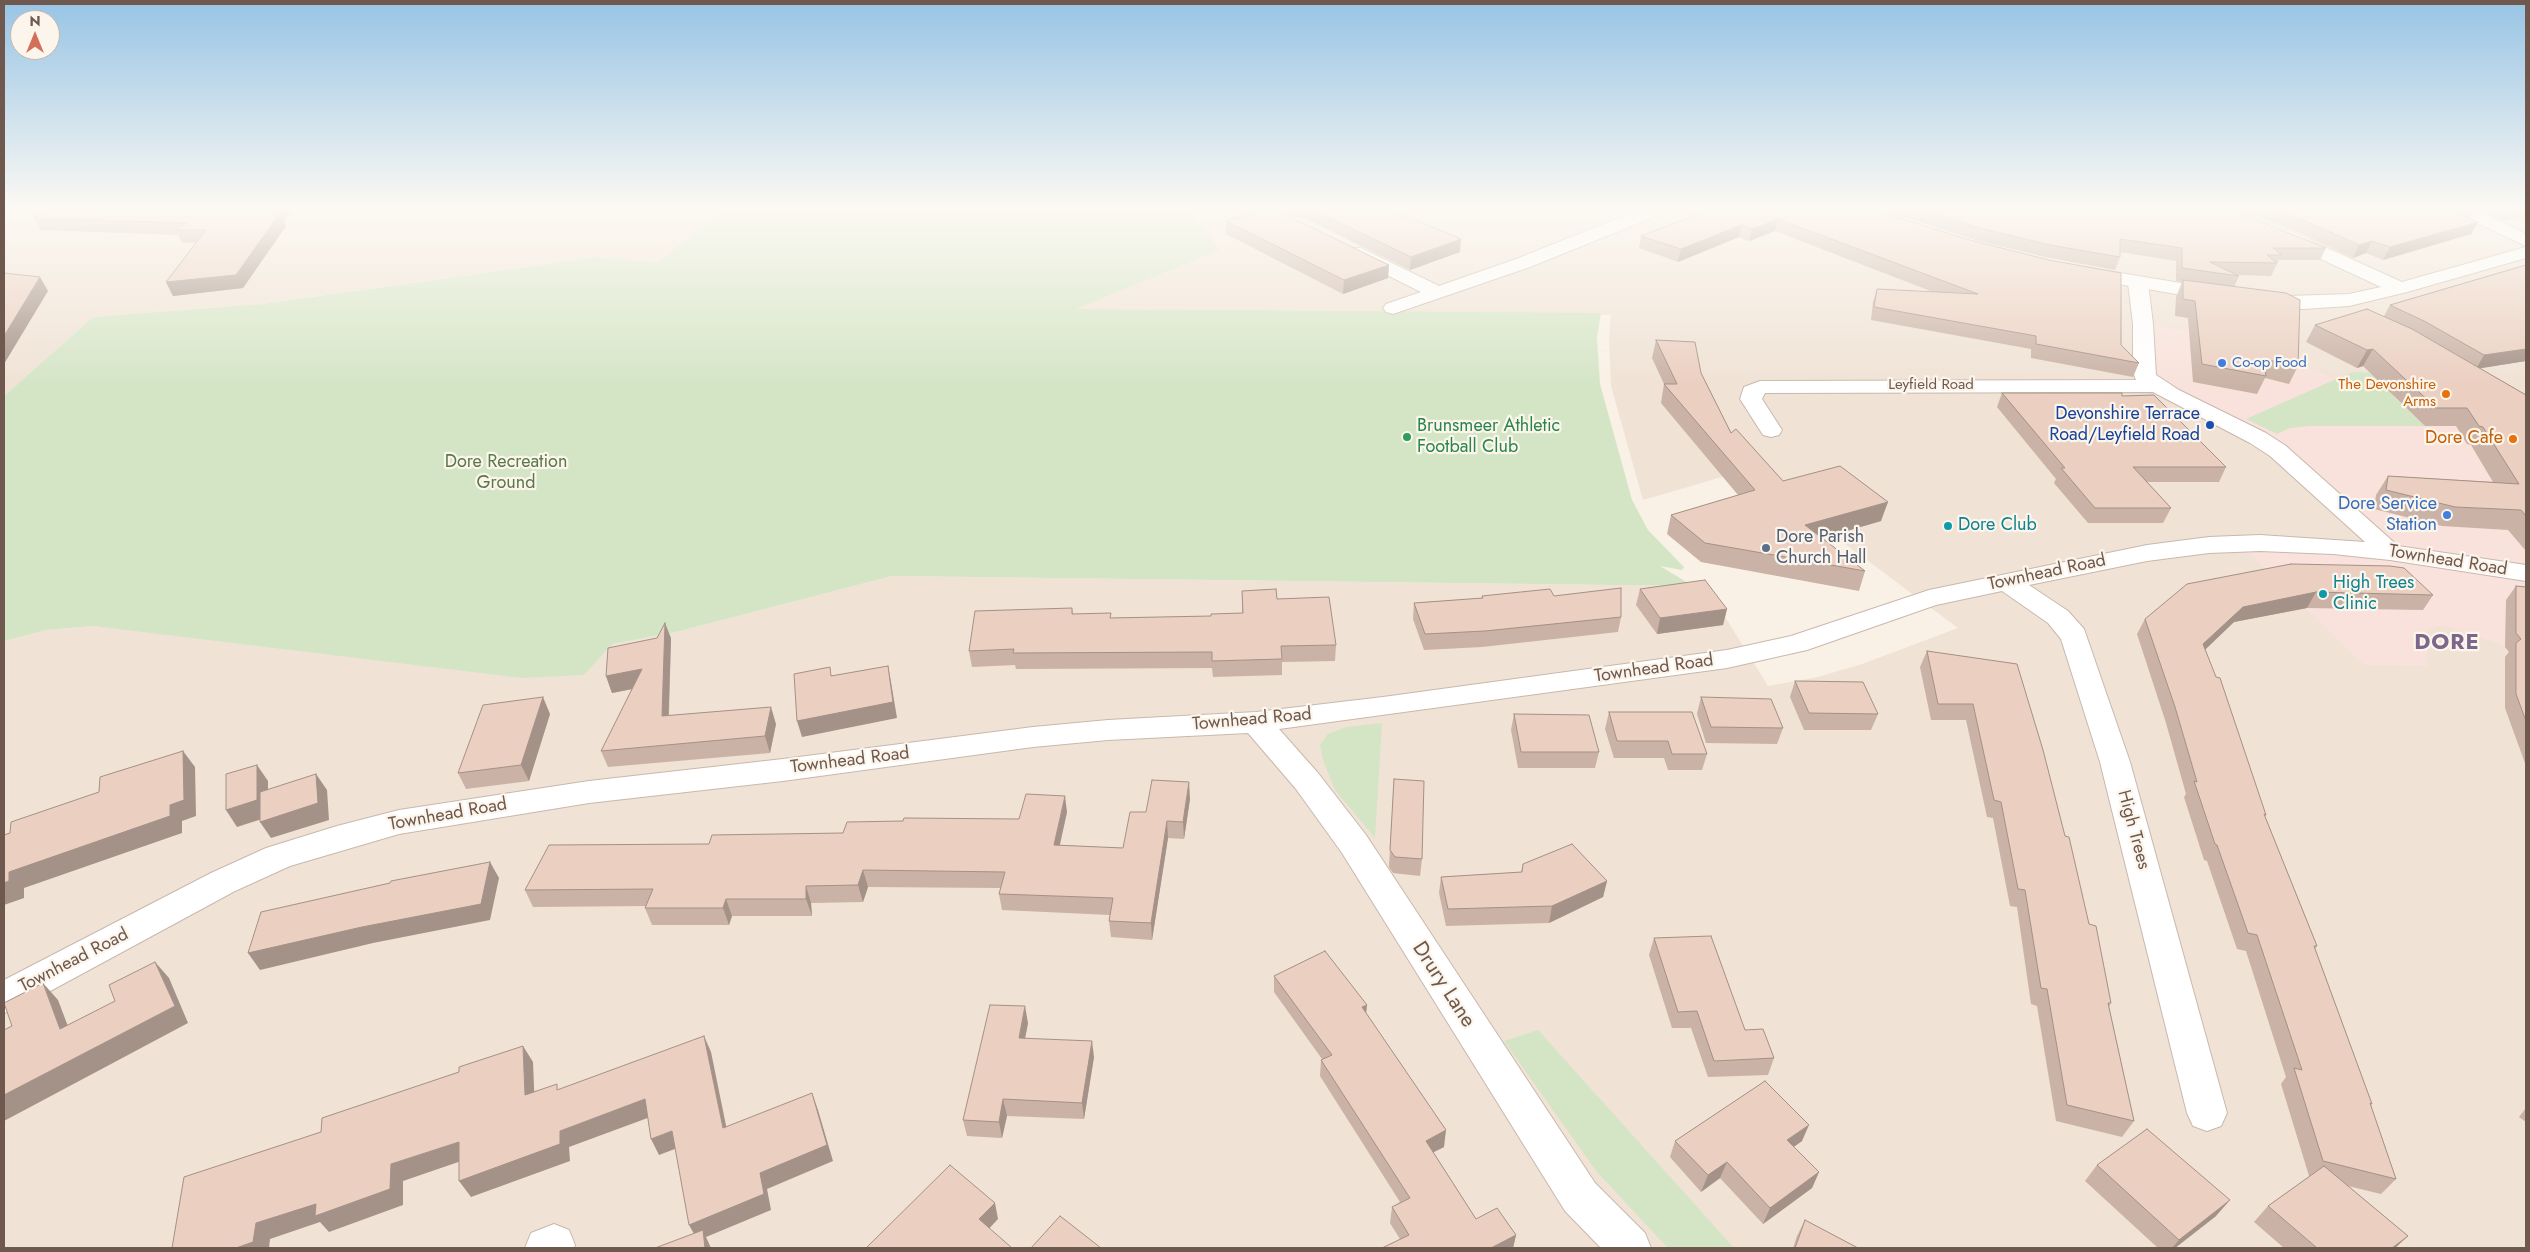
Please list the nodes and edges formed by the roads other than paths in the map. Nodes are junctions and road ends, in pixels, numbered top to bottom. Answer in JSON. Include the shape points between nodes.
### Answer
{"nodes":[{"id":1,"x":1387,"y":268,"type":"edge"},
{"id":2,"x":1507,"y":268,"type":"edge"},
{"id":3,"x":2357,"y":268,"type":"edge"},
{"id":4,"x":2469,"y":268,"type":"edge"},
{"id":5,"x":2064,"y":269,"type":"edge"},
{"id":6,"x":2138,"y":283,"type":"junction"},
{"id":7,"x":2400,"y":288,"type":"junction"},
{"id":8,"x":1436,"y":292,"type":"junction"},
{"id":9,"x":2328,"y":303,"type":"junction"},
{"id":10,"x":1393,"y":308,"type":"dead end"},
{"id":11,"x":2360,"y":318,"type":"edge"},
{"id":12,"x":2156,"y":386,"type":"junction"},
{"id":13,"x":1772,"y":430,"type":"dead end"},
{"id":14,"x":2390,"y":552,"type":"junction"},
{"id":15,"x":2526,"y":573,"type":"edge"},
{"id":16,"x":2005,"y":581,"type":"junction"},
{"id":17,"x":1256,"y":722,"type":"junction"},
{"id":18,"x":4,"y":998,"type":"edge"},
{"id":19,"x":2207,"y":1113,"type":"dead end"},
{"id":20,"x":1630,"y":1248,"type":"edge"}],
"edges":[{"from":1,"to":8,"type":"street"},
{"from":2,"to":8,"type":"street"},
{"from":3,"to":7,"type":"street"},
{"from":4,"to":7,"type":"street"},
{"from":5,"to":6,"type":"street"},
{"from":6,"to":9,"type":"street","via":[[2243,298]]},
{"from":6,"to":12,"type":"street","via":[[2144,372]]},
{"from":7,"to":9,"type":"street"},
{"from":8,"to":10,"type":"street"},
{"from":9,"to":11,"type":"street"},
{"from":12,"to":13,"type":"street","name":"Leyfield Road","via":[[1760,386],[1752,392],[1751,399]]},
{"from":12,"to":14,"type":"street","via":[[2278,450]]},
{"from":14,"to":15,"type":"street","name":"Townhead Road"},
{"from":14,"to":16,"type":"street","name":"Townhead Road","via":[[2260,543],[2208,544]]},
{"from":16,"to":17,"type":"street","name":"Townhead Road","via":[[1929,598],[1797,644],[1727,659]]},
{"from":16,"to":19,"type":"street","name":"High Trees","via":[[2058,617],[2070,629],[2074,639],[2114,762]]},
{"from":17,"to":18,"type":"street","name":"Townhead Road","via":[[1033,737],[589,792],[399,822],[278,857],[223,882]]},
{"from":17,"to":20,"type":"street","name":"Drury Lane","via":[[1354,844],[1580,1197]]}]}
